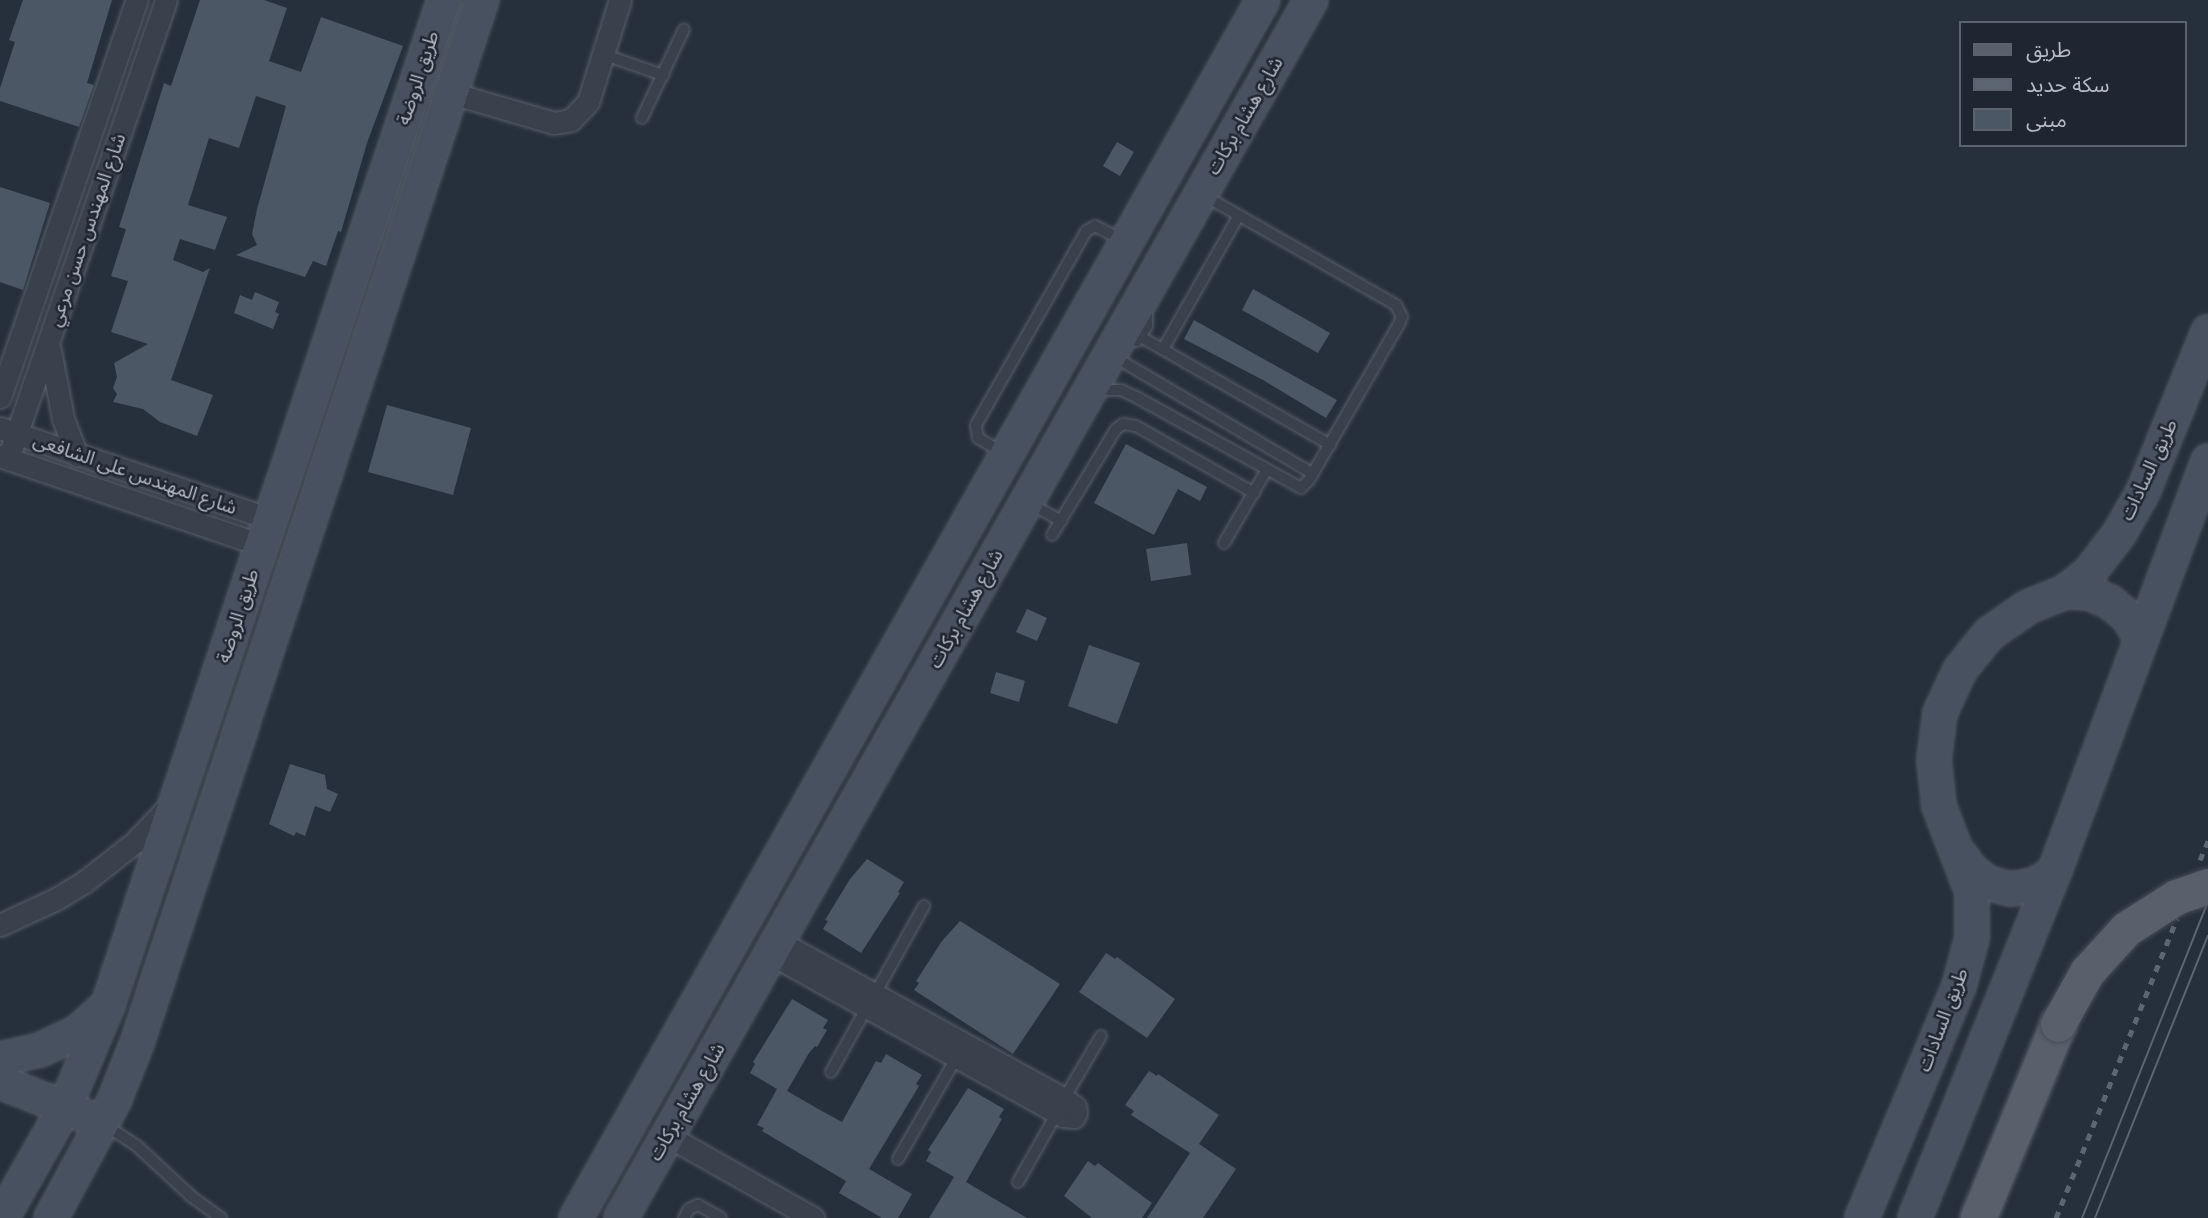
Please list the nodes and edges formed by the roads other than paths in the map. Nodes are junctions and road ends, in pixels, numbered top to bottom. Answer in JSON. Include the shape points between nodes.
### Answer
{"nodes":[{"id":1,"x":137,"y":0,"type":"edge"},
{"id":2,"x":166,"y":0,"type":"edge"},
{"id":3,"x":444,"y":0,"type":"edge"},
{"id":4,"x":482,"y":0,"type":"edge"},
{"id":5,"x":620,"y":0,"type":"edge"},
{"id":6,"x":1263,"y":0,"type":"edge"},
{"id":7,"x":1311,"y":0,"type":"edge"},
{"id":8,"x":684,"y":29,"type":"dead end"},
{"id":9,"x":602,"y":54,"type":"junction"},
{"id":10,"x":663,"y":75,"type":"junction"},
{"id":11,"x":451,"y":93,"type":"junction"},
{"id":12,"x":642,"y":118,"type":"dead end"},
{"id":13,"x":394,"y":150,"type":"junction"},
{"id":14,"x":428,"y":160,"type":"junction"},
{"id":15,"x":1201,"y":194,"type":"junction"},
{"id":16,"x":1238,"y":215,"type":"junction"},
{"id":17,"x":365,"y":238,"type":"junction"},
{"id":18,"x":1126,"y":242,"type":"junction"},
{"id":19,"x":400,"y":246,"type":"junction"},
{"id":20,"x":1142,"y":297,"type":"junction"},
{"id":21,"x":2208,"y":332,"type":"edge"},
{"id":22,"x":22,"y":334,"type":"junction"},
{"id":23,"x":1141,"y":337,"type":"junction"},
{"id":24,"x":49,"y":341,"type":"junction"},
{"id":25,"x":0,"y":347,"type":"edge"},
{"id":26,"x":1163,"y":349,"type":"junction"},
{"id":27,"x":1111,"y":353,"type":"junction"},
{"id":28,"x":1090,"y":390,"type":"junction"},
{"id":29,"x":0,"y":397,"type":"edge"},
{"id":30,"x":8,"y":431,"type":"edge"},
{"id":31,"x":1330,"y":444,"type":"junction"},
{"id":32,"x":1006,"y":454,"type":"junction"},
{"id":33,"x":77,"y":455,"type":"junction"},
{"id":34,"x":4,"y":458,"type":"edge"},
{"id":35,"x":2208,"y":461,"type":"edge"},
{"id":36,"x":1266,"y":471,"type":"junction"},
{"id":37,"x":1313,"y":474,"type":"junction"},
{"id":38,"x":1254,"y":493,"type":"junction"},
{"id":39,"x":1027,"y":502,"type":"junction"},
{"id":40,"x":1061,"y":521,"type":"junction"},
{"id":41,"x":266,"y":532,"type":"junction"},
{"id":42,"x":1052,"y":535,"type":"dead end"},
{"id":43,"x":1224,"y":543,"type":"dead end"},
{"id":44,"x":2065,"y":592,"type":"junction"},
{"id":45,"x":2140,"y":637,"type":"junction"},
{"id":46,"x":847,"y":737,"type":"junction"},
{"id":47,"x":884,"y":755,"type":"junction"},
{"id":48,"x":178,"y":795,"type":"junction"},
{"id":49,"x":1958,"y":849,"type":"junction"},
{"id":50,"x":2054,"y":873,"type":"junction"},
{"id":51,"x":2208,"y":886,"type":"edge"},
{"id":52,"x":924,"y":906,"type":"dead end"},
{"id":53,"x":0,"y":925,"type":"edge"},
{"id":54,"x":775,"y":947,"type":"junction"},
{"id":55,"x":1959,"y":986,"type":"junction"},
{"id":56,"x":2002,"y":998,"type":"junction"},
{"id":57,"x":871,"y":1001,"type":"junction"},
{"id":58,"x":108,"y":1005,"type":"junction"},
{"id":59,"x":1101,"y":1036,"type":"dead end"},
{"id":60,"x":957,"y":1057,"type":"junction"},
{"id":61,"x":0,"y":1059,"type":"edge"},
{"id":62,"x":831,"y":1072,"type":"dead end"},
{"id":63,"x":0,"y":1082,"type":"edge"},
{"id":64,"x":1060,"y":1106,"type":"junction"},
{"id":65,"x":65,"y":1107,"type":"junction"},
{"id":66,"x":102,"y":1124,"type":"junction"},
{"id":67,"x":668,"y":1136,"type":"junction"},
{"id":68,"x":898,"y":1158,"type":"dead end"},
{"id":69,"x":1018,"y":1181,"type":"dead end"},
{"id":70,"x":594,"y":1187,"type":"junction"},
{"id":71,"x":625,"y":1212,"type":"edge"},
{"id":72,"x":2,"y":1218,"type":"edge"},
{"id":73,"x":51,"y":1218,"type":"edge"},
{"id":74,"x":221,"y":1218,"type":"edge"},
{"id":75,"x":576,"y":1218,"type":"edge"},
{"id":76,"x":684,"y":1218,"type":"edge"},
{"id":77,"x":721,"y":1218,"type":"edge"},
{"id":78,"x":813,"y":1218,"type":"edge"},
{"id":79,"x":1862,"y":1218,"type":"edge"},
{"id":80,"x":1915,"y":1218,"type":"edge"},
{"id":81,"x":1978,"y":1218,"type":"edge"}],
"edges":[{"from":1,"to":22,"type":"street","name":"شارع المهندس حسن مرعي"},
{"from":2,"to":24,"type":"street","name":"شارع المهندس حسن مرعي"},
{"from":3,"to":13,"type":"street","name":"طريق الروضة"},
{"from":4,"to":11,"type":"street","name":"طريق الروضة"},
{"from":5,"to":9,"type":"street"},
{"from":6,"to":18,"type":"street","name":"شارع هشام بركات"},
{"from":7,"to":15,"type":"street","name":"شارع هشام بركات"},
{"from":8,"to":10,"type":"lane"},
{"from":9,"to":10,"type":"lane"},
{"from":9,"to":11,"type":"street","via":[[588,102],[578,115],[563,122]]},
{"from":10,"to":12,"type":"lane"},
{"from":11,"to":14,"type":"street","name":"طريق الروضة"},
{"from":13,"to":14,"type":"street","via":[[409,164]]},
{"from":13,"to":17,"type":"street","name":"طريق الروضة"},
{"from":14,"to":19,"type":"street","name":"طريق الروضة"},
{"from":15,"to":16,"type":"lane"},
{"from":15,"to":20,"type":"street","name":"شارع هشام بركات"},
{"from":16,"to":26,"type":"lane"},
{"from":16,"to":31,"type":"lane","via":[[1401,311],[1399,324]]},
{"from":17,"to":19,"type":"street","via":[[386,232]]},
{"from":17,"to":41,"type":"street","name":"طريق الروضة"},
{"from":18,"to":32,"type":"street","name":"شارع هشام بركات"},
{"from":18,"to":32,"type":"lane","via":[[1095,226],[1086,231],[986,407],[975,432]]},
{"from":19,"to":66,"type":"street","name":"طريق الروضة","via":[[136,1043]]},
{"from":20,"to":23,"type":"lane","via":[[1149,316]]},
{"from":20,"to":27,"type":"street","name":"شارع هشام بركات"},
{"from":21,"to":44,"type":"street","name":"طريق السادات","via":[[2132,513],[2089,573]]},
{"from":22,"to":25,"type":"street"},
{"from":22,"to":29,"type":"street","name":"شارع المهندس حسن مرعي"},
{"from":23,"to":26,"type":"lane"},
{"from":23,"to":27,"type":"lane"},
{"from":24,"to":30,"type":"street","name":"شارع المهندس حسن مرعي"},
{"from":24,"to":33,"type":"street","via":[[59,406]]},
{"from":26,"to":31,"type":"lane"},
{"from":27,"to":28,"type":"street","name":"شارع هشام بركات"},
{"from":27,"to":37,"type":"lane"},
{"from":28,"to":36,"type":"lane","via":[[1121,390]]},
{"from":28,"to":39,"type":"street","name":"شارع هشام بركات"},
{"from":30,"to":33,"type":"street","name":"شارع المهندس على الشافعى"},
{"from":30,"to":34,"type":"street","name":"شارع المهندس حسن مرعي"},
{"from":31,"to":37,"type":"lane"},
{"from":32,"to":46,"type":"street","name":"شارع هشام بركات"},
{"from":33,"to":41,"type":"street","name":"شارع المهندس على الشافعى"},
{"from":34,"to":41,"type":"street","name":"شارع المهندس على الشافعى"},
{"from":35,"to":45,"type":"street"},
{"from":36,"to":37,"type":"lane","via":[[1301,488]]},
{"from":36,"to":38,"type":"lane"},
{"from":38,"to":40,"type":"lane","via":[[1136,426],[1123,424]]},
{"from":38,"to":43,"type":"lane"},
{"from":39,"to":40,"type":"lane"},
{"from":39,"to":47,"type":"street","name":"شارع هشام بركات"},
{"from":40,"to":42,"type":"lane"},
{"from":41,"to":48,"type":"street","name":"طريق الروضة"},
{"from":44,"to":45,"type":"street","via":[[2089,593],[2110,602],[2128,617]]},
{"from":44,"to":49,"type":"street","name":"طريق السادات","via":[[2028,607],[1989,634],[1959,670],[1940,713],[1934,760],[1939,806]]},
{"from":45,"to":50,"type":"street"},
{"from":46,"to":47,"type":"street"},
{"from":46,"to":70,"type":"street","name":"شارع هشام بركات"},
{"from":47,"to":54,"type":"street","name":"شارع هشام بركات"},
{"from":48,"to":53,"type":"street","via":[[135,842],[93,876],[56,900]]},
{"from":48,"to":58,"type":"street","name":"طريق الروضة"},
{"from":49,"to":50,"type":"street","via":[[1970,869],[1988,883],[2011,889],[2034,885]]},
{"from":49,"to":55,"type":"street","name":"طريق السادات","via":[[1972,892],[1972,938]]},
{"from":50,"to":56,"type":"street"},
{"from":51,"to":81,"type":"main road","bridge":true,"via":[[2176,897],[2126,929],[2087,972],[2058,1024]]},
{"from":52,"to":57,"type":"lane"},
{"from":54,"to":57,"type":"street"},
{"from":54,"to":67,"type":"street","name":"شارع هشام بركات"},
{"from":55,"to":56,"type":"street","via":[[1979,975],[1998,987]]},
{"from":55,"to":79,"type":"street","name":"طريق السادات"},
{"from":56,"to":80,"type":"street"},
{"from":57,"to":60,"type":"street"},
{"from":57,"to":62,"type":"lane"},
{"from":57,"to":64,"type":"street"},
{"from":58,"to":61,"type":"street","via":[[78,1032],[40,1050]]},
{"from":58,"to":65,"type":"street","name":"طريق الروضة"},
{"from":59,"to":64,"type":"lane"},
{"from":60,"to":64,"type":"street"},
{"from":60,"to":68,"type":"lane"},
{"from":63,"to":65,"type":"street"},
{"from":64,"to":69,"type":"lane"},
{"from":65,"to":66,"type":"street"},
{"from":65,"to":72,"type":"street","name":"طريق الروضة"},
{"from":66,"to":73,"type":"street","name":"طريق الروضة"},
{"from":66,"to":74,"type":"lane","via":[[137,1146],[191,1198]]},
{"from":67,"to":71,"type":"street","name":"شارع هشام بركات"},
{"from":67,"to":78,"type":"street"},
{"from":70,"to":71,"type":"street"},
{"from":70,"to":75,"type":"street","name":"شارع هشام بركات"},
{"from":76,"to":77,"type":"lane","via":[[698,1205]]}]}
